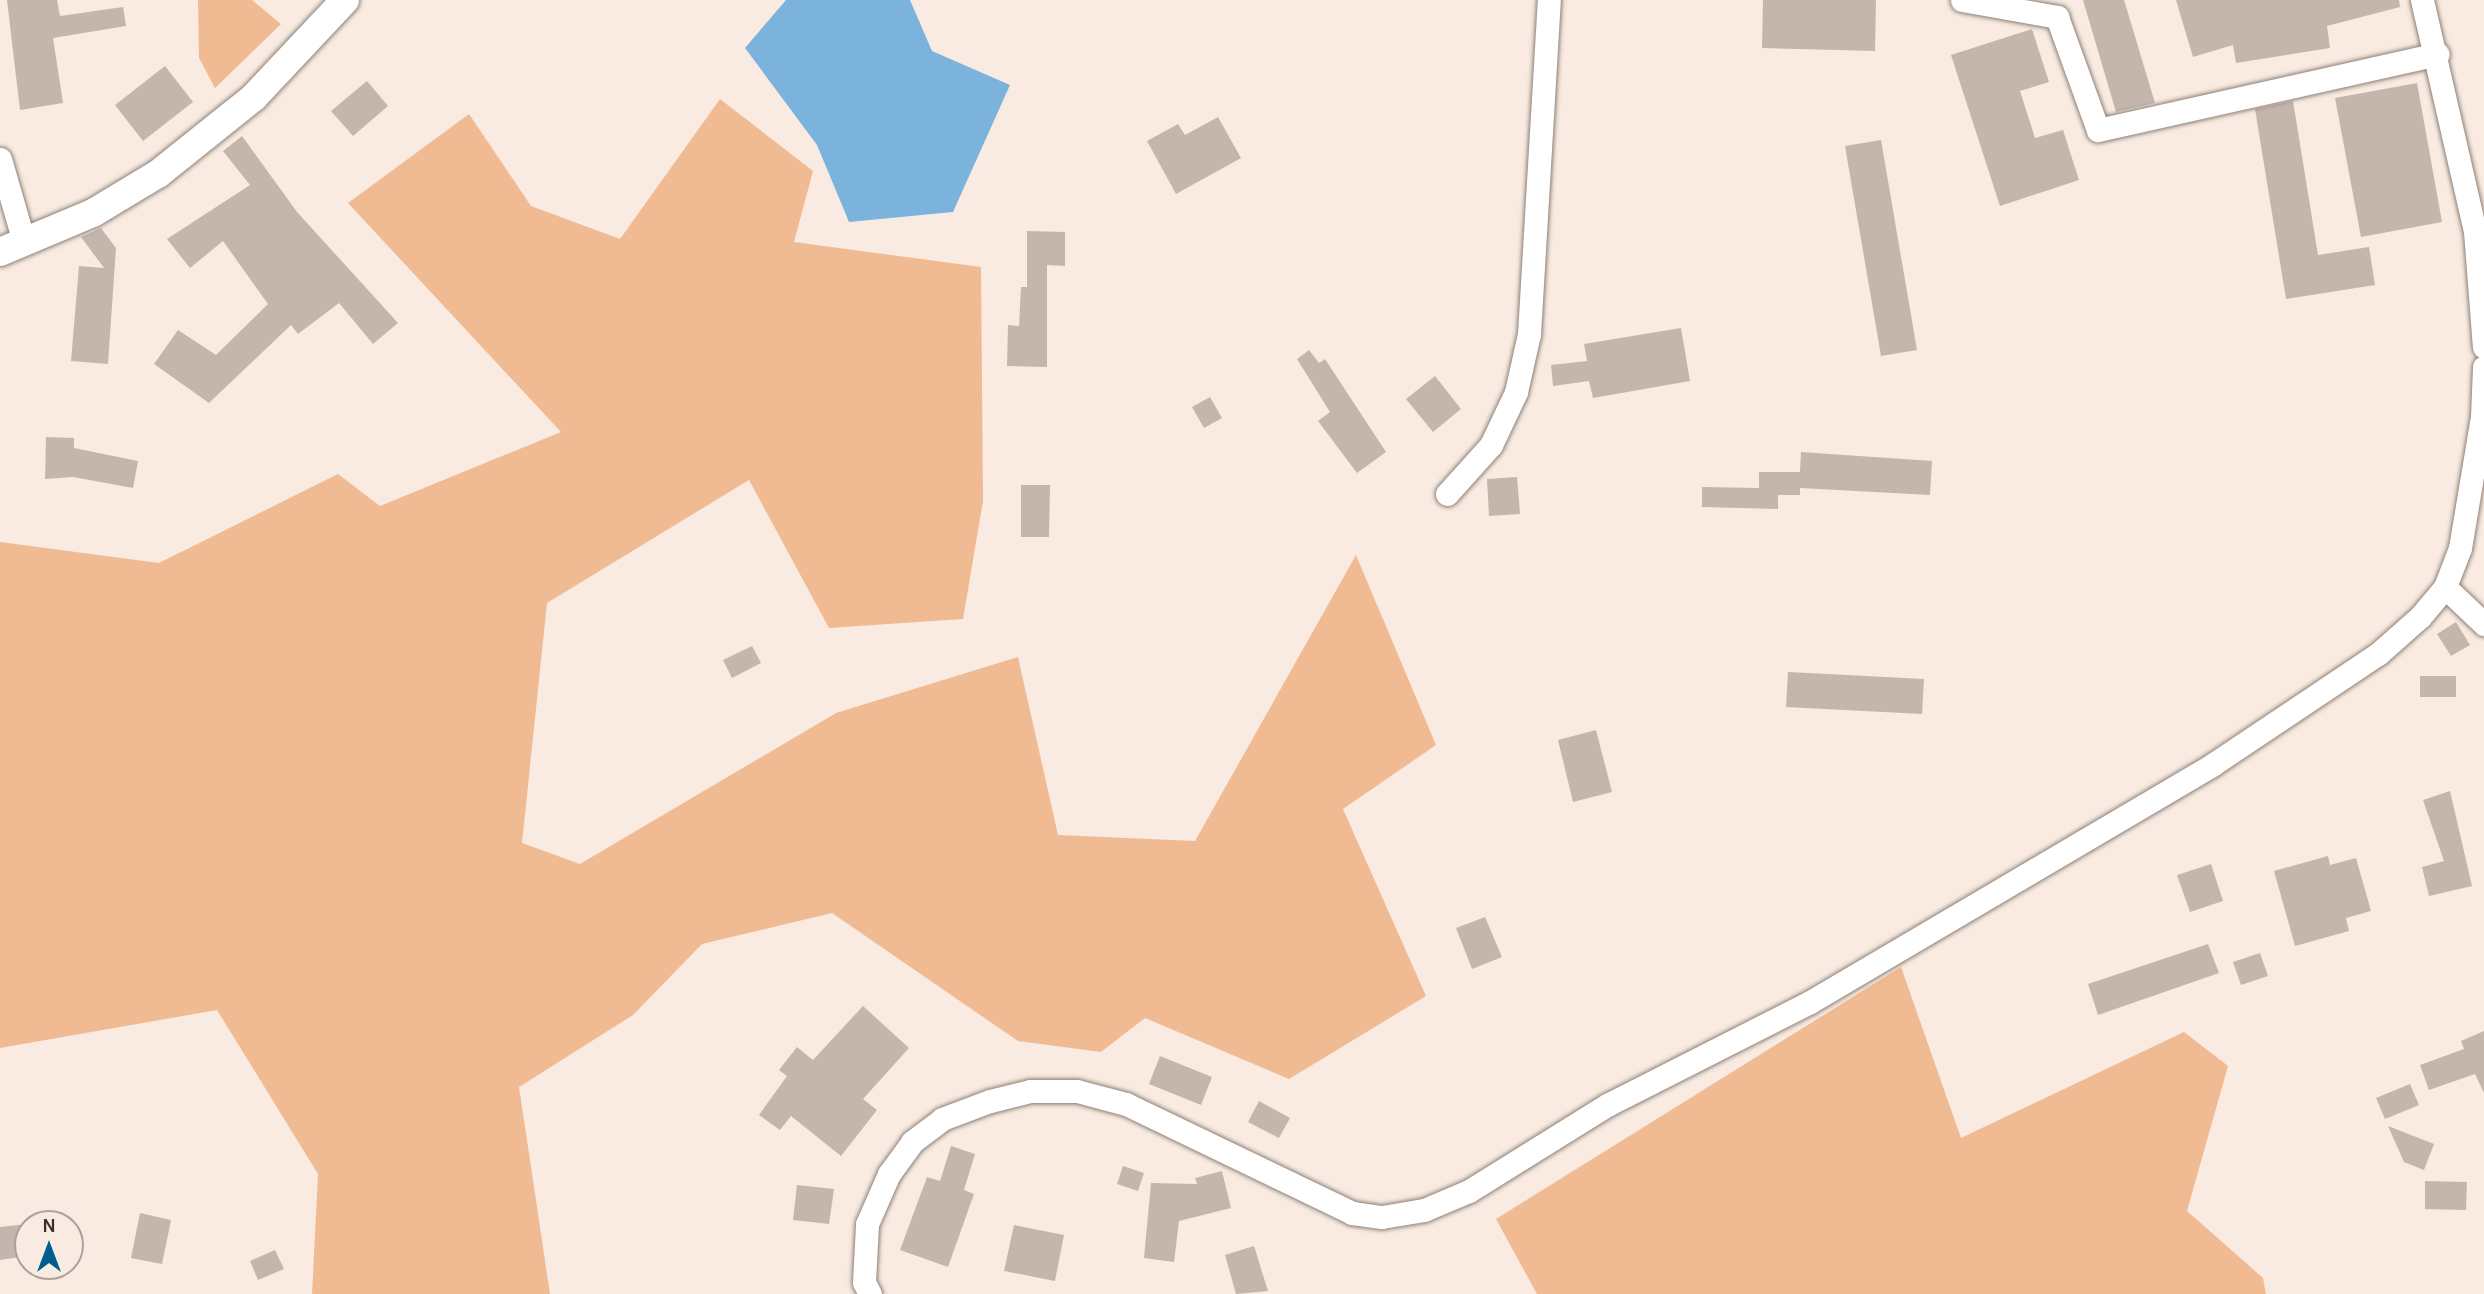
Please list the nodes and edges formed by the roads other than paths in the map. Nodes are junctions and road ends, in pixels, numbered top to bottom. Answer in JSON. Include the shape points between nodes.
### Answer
{"nodes":[{"id":1,"x":345,"y":0,"type":"edge"},
{"id":2,"x":1549,"y":0,"type":"edge"},
{"id":3,"x":1962,"y":0,"type":"edge"},
{"id":4,"x":2422,"y":0,"type":"edge"},
{"id":5,"x":2438,"y":54,"type":"junction"},
{"id":6,"x":0,"y":159,"type":"edge"},
{"id":7,"x":12,"y":247,"type":"edge"},
{"id":8,"x":2484,"y":347,"type":"edge"},
{"id":9,"x":2484,"y":367,"type":"edge"},
{"id":10,"x":1447,"y":494,"type":"dead end"},
{"id":11,"x":2445,"y":587,"type":"junction"},
{"id":12,"x":2484,"y":624,"type":"edge"},
{"id":13,"x":870,"y":1294,"type":"edge"}],
"edges":[{"from":1,"to":7,"type":"street","via":[[254,97],[158,174],[93,213]]},
{"from":2,"to":10,"type":"street","via":[[1529,334],[1516,392],[1491,445]]},
{"from":3,"to":5,"type":"street","via":[[2057,17],[2098,130]]},
{"from":4,"to":5,"type":"street"},
{"from":5,"to":8,"type":"street","via":[[2476,231]]},
{"from":6,"to":7,"type":"street"},
{"from":9,"to":11,"type":"street","via":[[2473,477]]},
{"from":11,"to":12,"type":"street"},
{"from":11,"to":13,"type":"street","via":[[2378,654],[2212,765],[1810,1002],[1516,1157],[1469,1191],[1424,1210],[1352,1213],[1126,1104],[1077,1091],[1030,1091],[942,1119],[912,1142],[867,1224],[864,1282]]}]}
